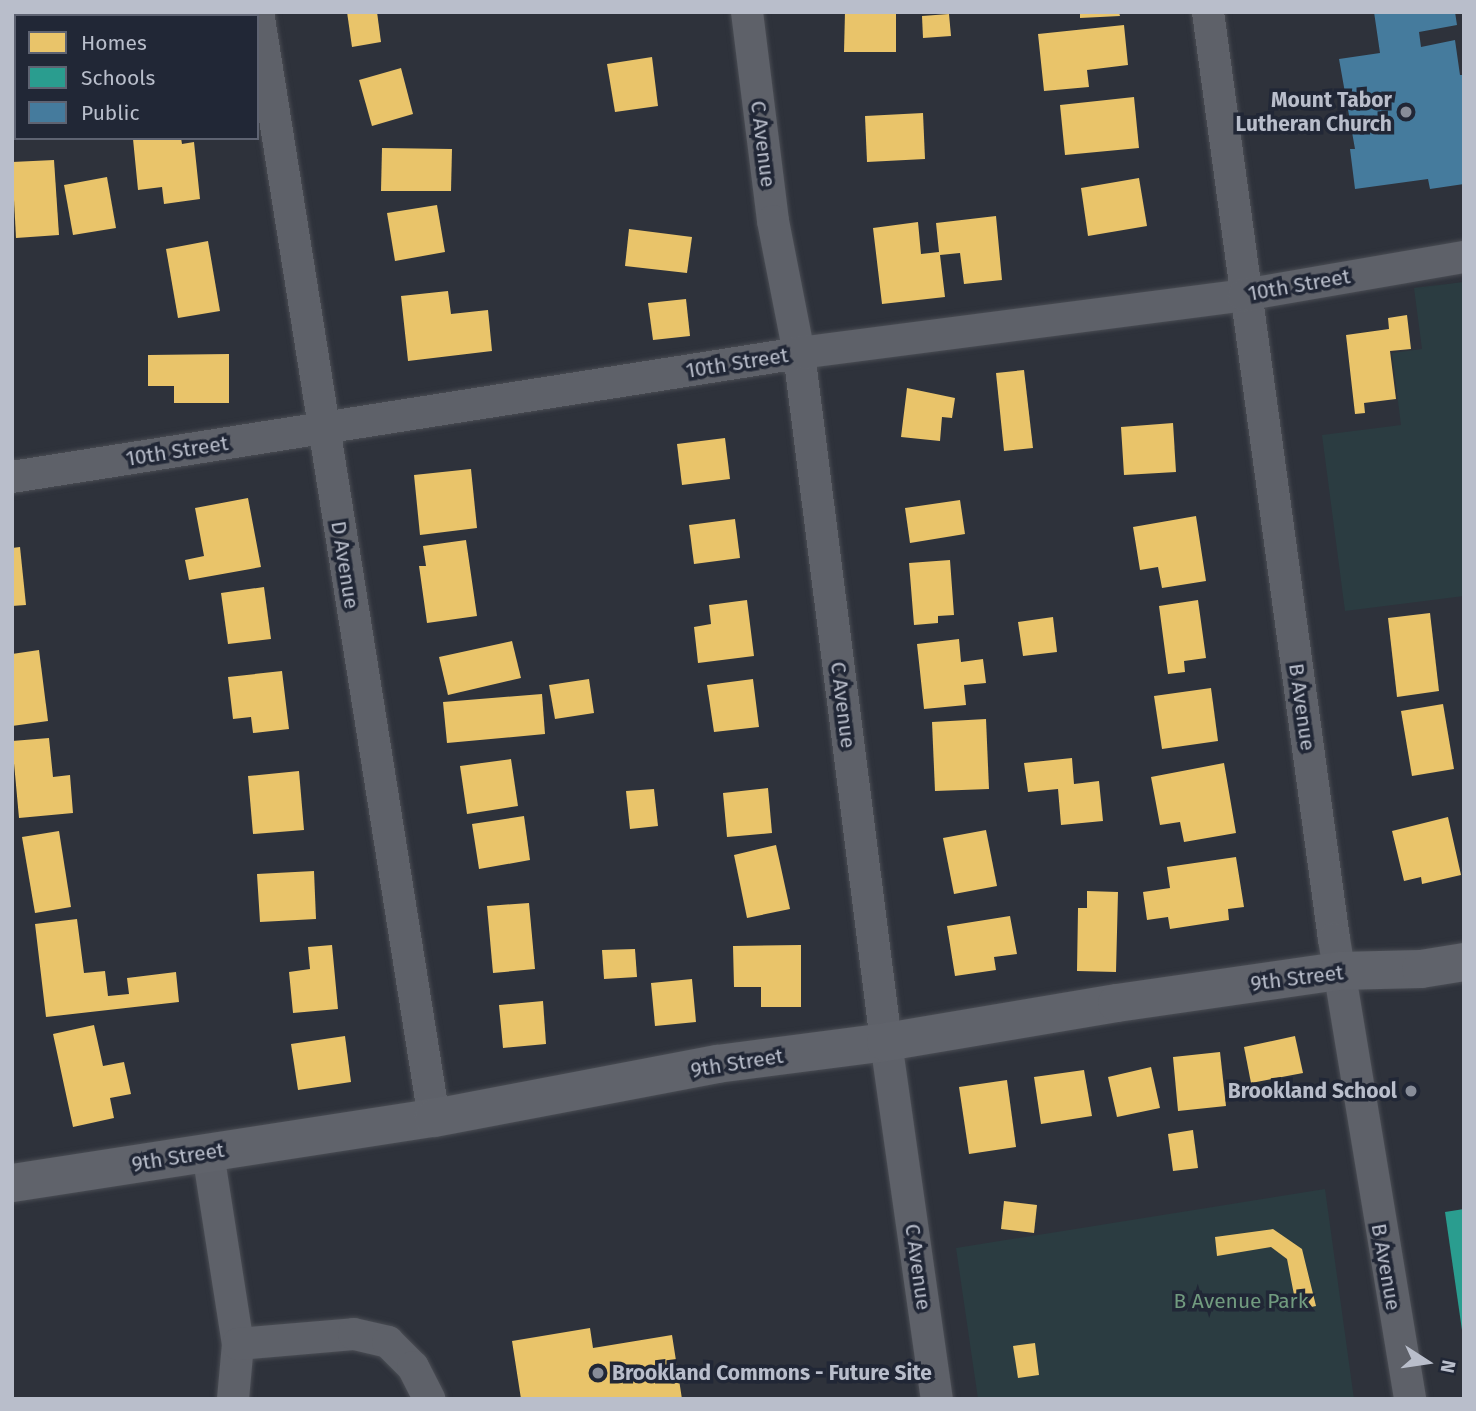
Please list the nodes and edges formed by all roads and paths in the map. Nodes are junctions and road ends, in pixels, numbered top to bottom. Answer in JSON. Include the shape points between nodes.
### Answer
{"nodes":[{"id":1,"x":747,"y":12,"type":"edge"},
{"id":2,"x":1208,"y":12,"type":"edge"},
{"id":3,"x":259,"y":18,"type":"edge"},
{"id":4,"x":1464,"y":257,"type":"edge"},
{"id":5,"x":1244,"y":295,"type":"junction"},
{"id":6,"x":799,"y":353,"type":"junction"},
{"id":7,"x":322,"y":427,"type":"junction"},
{"id":8,"x":12,"y":477,"type":"edge"},
{"id":9,"x":1464,"y":962,"type":"edge"},
{"id":10,"x":1339,"y":971,"type":"junction"},
{"id":11,"x":886,"y":1042,"type":"junction"},
{"id":12,"x":435,"y":1118,"type":"junction"},
{"id":13,"x":208,"y":1153,"type":"junction"},
{"id":14,"x":12,"y":1183,"type":"edge"},
{"id":15,"x":238,"y":1344,"type":"junction"},
{"id":16,"x":233,"y":1399,"type":"edge"},
{"id":17,"x":429,"y":1399,"type":"edge"},
{"id":18,"x":937,"y":1399,"type":"edge"},
{"id":19,"x":1410,"y":1399,"type":"edge"}],
"edges":[{"from":1,"to":6,"type":"street","name":"C Avenue","via":[[773,221]]},
{"from":2,"to":5,"type":"street","name":"B Avenue"},
{"from":3,"to":7,"type":"street","name":"D Avenue"},
{"from":4,"to":5,"type":"street","name":"10th Street"},
{"from":5,"to":6,"type":"street","name":"10th Street"},
{"from":5,"to":10,"type":"street","name":"B Avenue"},
{"from":6,"to":7,"type":"street","name":"10th Street"},
{"from":6,"to":11,"type":"street","name":"C Avenue"},
{"from":7,"to":8,"type":"street","name":"10th Street"},
{"from":7,"to":12,"type":"street","name":"D Avenue"},
{"from":9,"to":10,"type":"main road","name":"9th Street"},
{"from":10,"to":11,"type":"main road","name":"9th Street"},
{"from":10,"to":19,"type":"street","name":"B Avenue"},
{"from":11,"to":12,"type":"main road","name":"9th Street","via":[[717,1064]]},
{"from":11,"to":18,"type":"street","name":"C Avenue"},
{"from":12,"to":13,"type":"main road","name":"9th Street"},
{"from":13,"to":14,"type":"main road","name":"9th Street"},
{"from":13,"to":15,"type":"street"},
{"from":15,"to":16,"type":"street"},
{"from":15,"to":17,"type":"street","via":[[354,1334],[388,1342],[413,1367]]}]}
